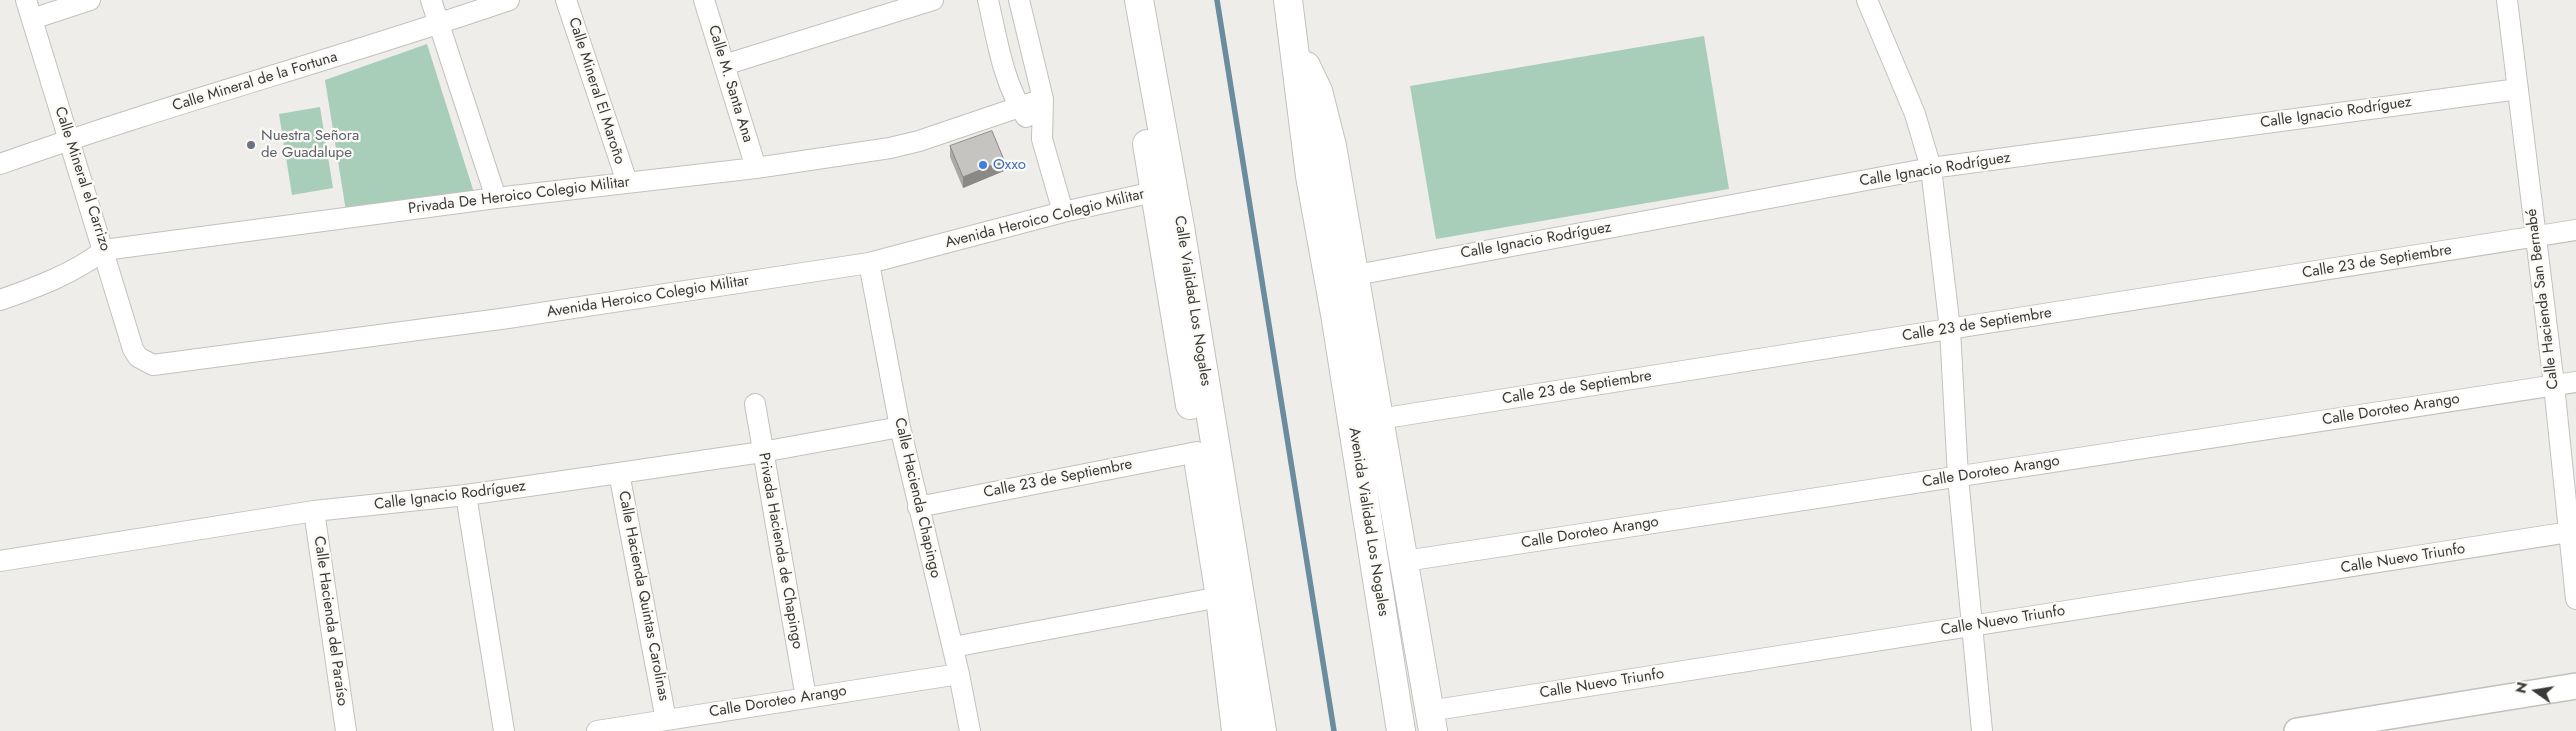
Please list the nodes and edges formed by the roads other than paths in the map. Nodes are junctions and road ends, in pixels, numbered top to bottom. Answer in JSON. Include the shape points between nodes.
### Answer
{"nodes":[{"id":1,"x":90,"y":0,"type":"edge"},
{"id":2,"x":431,"y":0,"type":"edge"},
{"id":3,"x":510,"y":0,"type":"edge"},
{"id":4,"x":566,"y":0,"type":"edge"},
{"id":5,"x":704,"y":0,"type":"edge"},
{"id":6,"x":933,"y":0,"type":"edge"},
{"id":7,"x":988,"y":0,"type":"edge"},
{"id":8,"x":1019,"y":0,"type":"edge"},
{"id":9,"x":1288,"y":0,"type":"edge"},
{"id":10,"x":1867,"y":0,"type":"edge"},
{"id":11,"x":2508,"y":0,"type":"edge"},
{"id":12,"x":1140,"y":4,"type":"edge"},
{"id":13,"x":29,"y":9,"type":"edge"},
{"id":14,"x":439,"y":24,"type":"junction"},
{"id":15,"x":1295,"y":44,"type":"junction"},
{"id":16,"x":724,"y":65,"type":"junction"},
{"id":17,"x":2518,"y":89,"type":"junction"},
{"id":18,"x":1043,"y":99,"type":"junction"},
{"id":19,"x":1020,"y":107,"type":"junction"},
{"id":20,"x":1042,"y":139,"type":"junction"},
{"id":21,"x":68,"y":140,"type":"junction"},
{"id":22,"x":0,"y":164,"type":"edge"},
{"id":23,"x":756,"y":168,"type":"junction"},
{"id":24,"x":1931,"y":168,"type":"junction"},
{"id":25,"x":627,"y":182,"type":"junction"},
{"id":26,"x":1154,"y":192,"type":"junction"},
{"id":27,"x":496,"y":198,"type":"junction"},
{"id":28,"x":1063,"y":212,"type":"junction"},
{"id":29,"x":2576,"y":230,"type":"edge"},
{"id":30,"x":2535,"y":237,"type":"junction"},
{"id":31,"x":104,"y":250,"type":"junction"},
{"id":32,"x":869,"y":263,"type":"junction"},
{"id":33,"x":1356,"y":275,"type":"junction"},
{"id":34,"x":0,"y":300,"type":"edge"},
{"id":35,"x":1950,"y":329,"type":"junction"},
{"id":36,"x":138,"y":357,"type":"joint"},
{"id":37,"x":2576,"y":382,"type":"edge"},
{"id":38,"x":2554,"y":385,"type":"junction"},
{"id":39,"x":755,"y":404,"type":"dead end"},
{"id":40,"x":1379,"y":419,"type":"junction"},
{"id":41,"x":900,"y":428,"type":"junction"},
{"id":42,"x":762,"y":452,"type":"junction"},
{"id":43,"x":1198,"y":452,"type":"junction"},
{"id":44,"x":619,"y":473,"type":"junction"},
{"id":45,"x":1958,"y":477,"type":"junction"},
{"id":46,"x":466,"y":495,"type":"junction"},
{"id":47,"x":918,"y":506,"type":"junction"},
{"id":48,"x":314,"y":511,"type":"junction"},
{"id":49,"x":2572,"y":532,"type":"edge"},
{"id":50,"x":0,"y":561,"type":"edge"},
{"id":51,"x":1405,"y":561,"type":"junction"},
{"id":52,"x":1230,"y":599,"type":"junction"},
{"id":53,"x":2576,"y":599,"type":"edge"},
{"id":54,"x":1972,"y":626,"type":"junction"},
{"id":55,"x":953,"y":647,"type":"junction"},
{"id":56,"x":959,"y":674,"type":"junction"},
{"id":57,"x":2576,"y":686,"type":"edge"},
{"id":58,"x":806,"y":698,"type":"junction"},
{"id":59,"x":666,"y":720,"type":"junction"},
{"id":60,"x":1431,"y":721,"type":"edge"},
{"id":61,"x":346,"y":731,"type":"edge"},
{"id":62,"x":504,"y":731,"type":"edge"},
{"id":63,"x":597,"y":731,"type":"edge"},
{"id":64,"x":970,"y":731,"type":"edge"},
{"id":65,"x":1236,"y":731,"type":"edge"},
{"id":66,"x":1262,"y":731,"type":"edge"},
{"id":67,"x":1401,"y":731,"type":"edge"},
{"id":68,"x":1982,"y":731,"type":"edge"},
{"id":69,"x":2297,"y":731,"type":"edge"}],
"edges":[{"from":1,"to":13,"type":"street"},
{"from":2,"to":14,"type":"street"},
{"from":3,"to":14,"type":"street","name":"Calle Mineral de la Fortuna"},
{"from":4,"to":25,"type":"street","name":"Calle Mineral El Maroño"},
{"from":5,"to":16,"type":"street","name":"Calle M. Santa Ana"},
{"from":6,"to":16,"type":"street"},
{"from":7,"to":19,"type":"street","via":[[1001,56]]},
{"from":8,"to":18,"type":"street"},
{"from":9,"to":15,"type":"highway"},
{"from":10,"to":24,"type":"street","via":[[1915,114]]},
{"from":11,"to":17,"type":"street","name":"Calle Hacienda San Bernabé"},
{"from":12,"to":26,"type":"highway","via":[[1146,131]]},
{"from":12,"to":52,"type":"highway","name":"Calle Vialidad Los Nogales","via":[[1180,227]]},
{"from":13,"to":21,"type":"street","name":"Calle Mineral el Carrizo"},
{"from":14,"to":21,"type":"street","name":"Calle Mineral de la Fortuna"},
{"from":14,"to":27,"type":"street"},
{"from":15,"to":33,"type":"highway","via":[[1318,91],[1327,120]]},
{"from":15,"to":67,"type":"highway","name":"Avenida Vialidad Los Nogales","via":[[1310,176]]},
{"from":16,"to":23,"type":"street","name":"Calle M. Santa Ana"},
{"from":17,"to":24,"type":"street","name":"Calle Ignacio Rodríguez"},
{"from":17,"to":30,"type":"street","name":"Calle Hacienda San Bernabé"},
{"from":18,"to":19,"type":"street","name":"Privada De Heroico Colegio Militar"},
{"from":18,"to":20,"type":"street"},
{"from":19,"to":20,"type":"street"},
{"from":19,"to":23,"type":"street","name":"Privada De Heroico Colegio Militar","via":[[890,148]]},
{"from":20,"to":28,"type":"street"},
{"from":21,"to":22,"type":"street","name":"Calle Mineral de la Fortuna"},
{"from":21,"to":31,"type":"street","name":"Calle Mineral el Carrizo"},
{"from":23,"to":25,"type":"street","name":"Privada De Heroico Colegio Militar"},
{"from":24,"to":33,"type":"street","name":"Calle Ignacio Rodríguez"},
{"from":24,"to":35,"type":"street"},
{"from":25,"to":27,"type":"street","name":"Privada De Heroico Colegio Militar"},
{"from":26,"to":28,"type":"street","name":"Avenida Heroico Colegio Militar"},
{"from":26,"to":43,"type":"highway"},
{"from":27,"to":31,"type":"street","name":"Privada De Heroico Colegio Militar"},
{"from":28,"to":32,"type":"street","name":"Avenida Heroico Colegio Militar"},
{"from":29,"to":30,"type":"street","name":"Calle 23 de Septiembre"},
{"from":30,"to":35,"type":"street","name":"Calle 23 de Septiembre"},
{"from":30,"to":38,"type":"street","name":"Calle Hacienda San Bernabé"},
{"from":31,"to":34,"type":"street","name":"Privada De Heroico Colegio Militar","via":[[92,260],[63,274]]},
{"from":31,"to":36,"type":"street","name":"Calle Mineral el Carrizo"},
{"from":32,"to":36,"type":"street","name":"Avenida Heroico Colegio Militar","via":[[518,317],[153,365]]},
{"from":32,"to":41,"type":"street","name":"Calle Hacienda Chapingo"},
{"from":33,"to":40,"type":"highway"},
{"from":35,"to":40,"type":"street","name":"Calle 23 de Septiembre"},
{"from":35,"to":45,"type":"street"},
{"from":37,"to":38,"type":"street","name":"Calle Doroteo Arango"},
{"from":38,"to":45,"type":"street","name":"Calle Doroteo Arango"},
{"from":38,"to":49,"type":"street","name":"Calle Hacienda San Bernabé"},
{"from":39,"to":42,"type":"street","name":"Privada Hacienda de Chapingo"},
{"from":40,"to":51,"type":"highway"},
{"from":41,"to":42,"type":"street","name":"Calle Ignacio Rodríguez"},
{"from":41,"to":47,"type":"street","name":"Calle Hacienda Chapingo"},
{"from":42,"to":44,"type":"street","name":"Calle Ignacio Rodríguez"},
{"from":42,"to":58,"type":"street","name":"Privada Hacienda de Chapingo"},
{"from":43,"to":47,"type":"street","name":"Calle 23 de Septiembre"},
{"from":43,"to":52,"type":"highway"},
{"from":44,"to":46,"type":"street","name":"Calle Ignacio Rodríguez"},
{"from":44,"to":59,"type":"street","name":"Calle Hacienda Quintas Carolinas"},
{"from":45,"to":51,"type":"street","name":"Calle Doroteo Arango"},
{"from":45,"to":54,"type":"street"},
{"from":46,"to":48,"type":"street","name":"Calle Ignacio Rodríguez"},
{"from":46,"to":62,"type":"street"},
{"from":47,"to":55,"type":"street","name":"Calle Hacienda Chapingo"},
{"from":48,"to":50,"type":"street","name":"Calle Ignacio Rodríguez"},
{"from":48,"to":61,"type":"street","name":"Calle Hacienda del Paraíso"},
{"from":49,"to":53,"type":"street","name":"Calle Hacienda San Bernabé"},
{"from":49,"to":54,"type":"street","name":"Calle Nuevo Triunfo"},
{"from":51,"to":60,"type":"highway"},
{"from":52,"to":55,"type":"street"},
{"from":52,"to":65,"type":"highway"},
{"from":52,"to":66,"type":"highway"},
{"from":54,"to":60,"type":"street","name":"Calle Nuevo Triunfo"},
{"from":54,"to":68,"type":"street"},
{"from":55,"to":56,"type":"street","name":"Calle Hacienda Chapingo"},
{"from":56,"to":58,"type":"street","name":"Calle Doroteo Arango"},
{"from":56,"to":64,"type":"street","name":"Calle Hacienda Chapingo"},
{"from":57,"to":69,"type":"street"},
{"from":58,"to":59,"type":"street","name":"Calle Doroteo Arango"},
{"from":59,"to":63,"type":"street","name":"Calle Doroteo Arango"}]}
